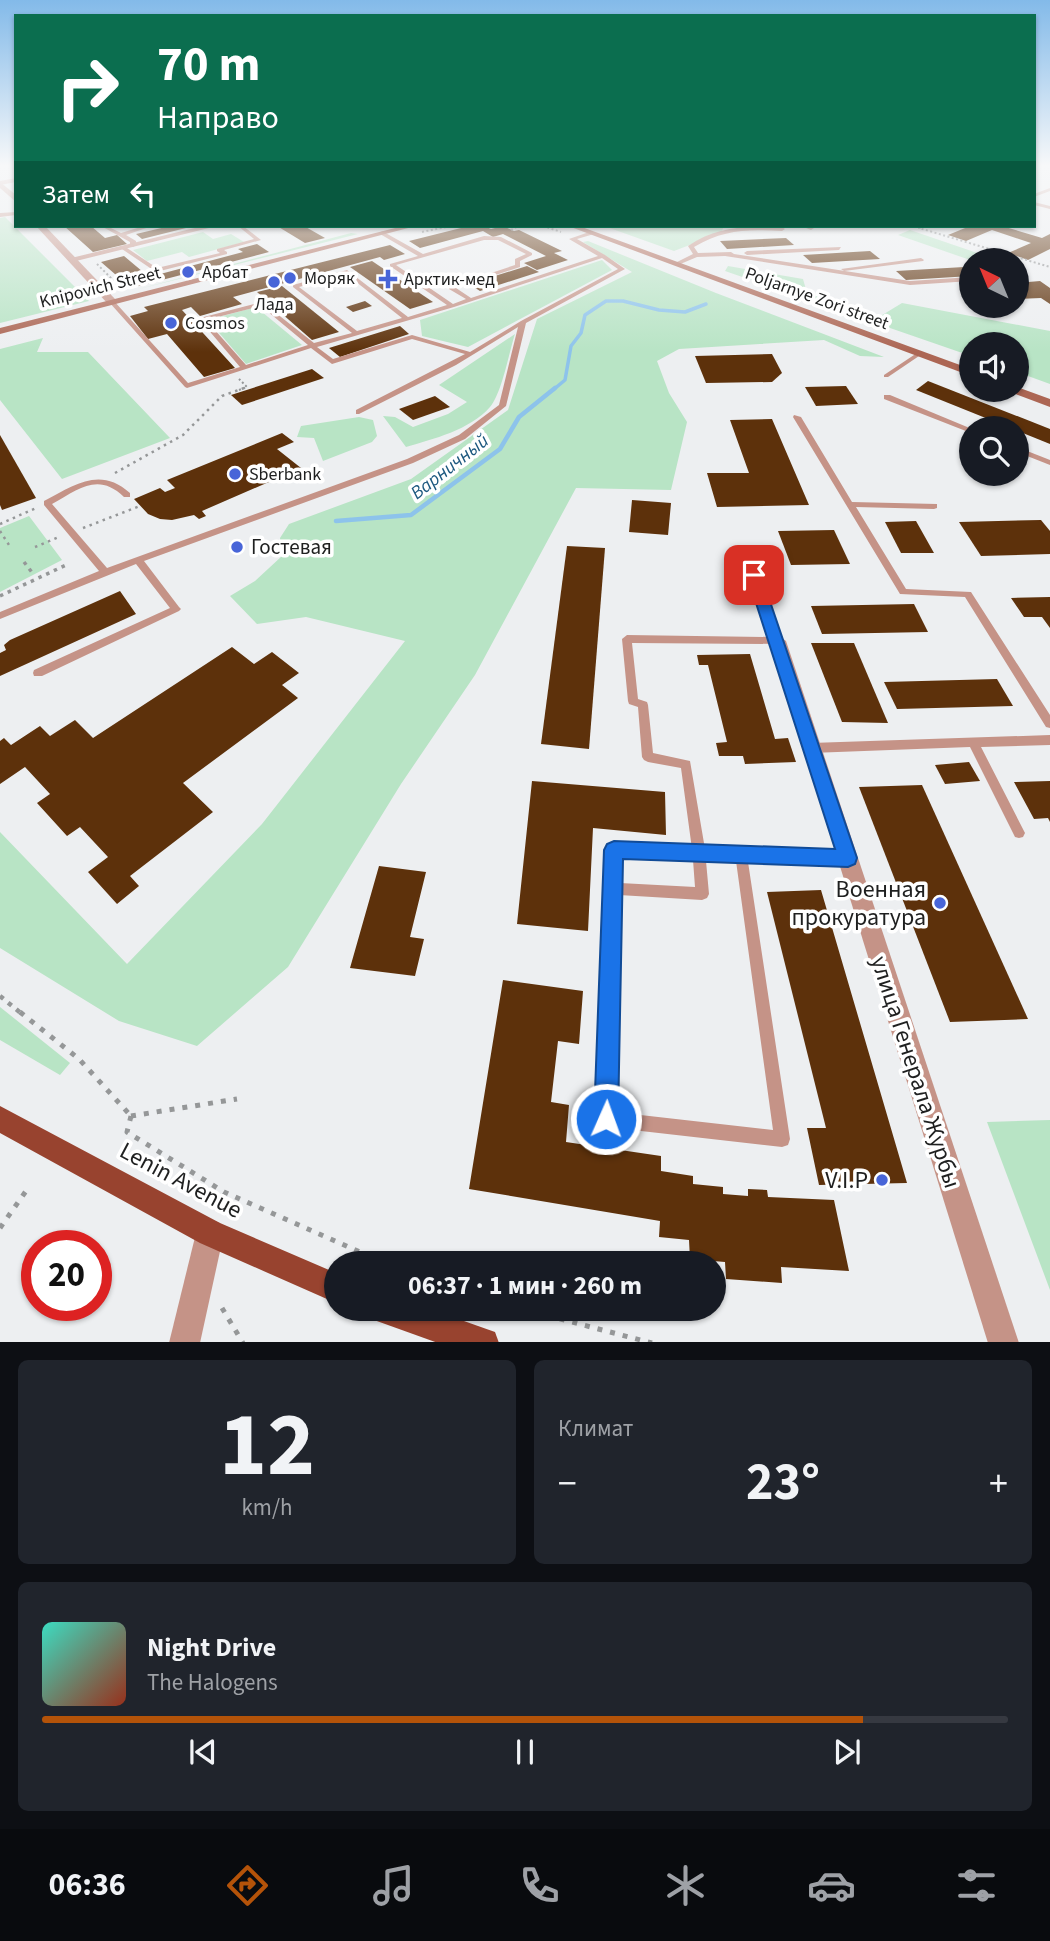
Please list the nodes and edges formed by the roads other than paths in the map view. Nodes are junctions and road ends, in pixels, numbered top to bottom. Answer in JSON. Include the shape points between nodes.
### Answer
{"nodes":[{"id":1,"x":42,"y":228,"type":"edge"},
{"id":2,"x":106,"y":228,"type":"edge"},
{"id":3,"x":142,"y":228,"type":"edge"},
{"id":4,"x":205,"y":228,"type":"edge"},
{"id":5,"x":243,"y":228,"type":"edge"},
{"id":6,"x":403,"y":228,"type":"edge"},
{"id":7,"x":578,"y":228,"type":"edge"},
{"id":8,"x":782,"y":229,"type":"dead end"},
{"id":9,"x":382,"y":233,"type":"junction"},
{"id":10,"x":592,"y":233,"type":"junction"},
{"id":11,"x":122,"y":234,"type":"junction"},
{"id":12,"x":133,"y":245,"type":"junction"},
{"id":13,"x":122,"y":247,"type":"junction"},
{"id":14,"x":839,"y":248,"type":"dead end"},
{"id":15,"x":696,"y":255,"type":"junction"},
{"id":16,"x":727,"y":255,"type":"junction"},
{"id":17,"x":423,"y":256,"type":"junction"},
{"id":18,"x":603,"y":256,"type":"junction"},
{"id":19,"x":72,"y":259,"type":"junction"},
{"id":20,"x":921,"y":260,"type":"dead end"},
{"id":21,"x":676,"y":264,"type":"junction"},
{"id":22,"x":830,"y":271,"type":"junction"},
{"id":23,"x":959,"y":280,"type":"edge"},
{"id":24,"x":471,"y":300,"type":"junction"},
{"id":25,"x":112,"y":302,"type":"junction"},
{"id":26,"x":452,"y":306,"type":"junction"},
{"id":27,"x":406,"y":318,"type":"junction"},
{"id":28,"x":523,"y":322,"type":"junction"},
{"id":29,"x":0,"y":331,"type":"edge"},
{"id":30,"x":356,"y":333,"type":"junction"},
{"id":31,"x":312,"y":346,"type":"junction"},
{"id":32,"x":471,"y":354,"type":"junction"},
{"id":33,"x":919,"y":354,"type":"junction"},
{"id":34,"x":245,"y":368,"type":"junction"},
{"id":35,"x":959,"y":369,"type":"edge"},
{"id":36,"x":886,"y":376,"type":"dead end"},
{"id":37,"x":1029,"y":395,"type":"edge"},
{"id":38,"x":887,"y":397,"type":"dead end"},
{"id":39,"x":1050,"y":403,"type":"edge"},
{"id":40,"x":359,"y":412,"type":"dead end"},
{"id":41,"x":797,"y":417,"type":"dead end"},
{"id":42,"x":959,"y":426,"type":"edge"},
{"id":43,"x":1029,"y":454,"type":"edge"},
{"id":44,"x":1050,"y":463,"type":"edge"},
{"id":45,"x":127,"y":495,"type":"dead end"},
{"id":46,"x":849,"y":504,"type":"junction"},
{"id":47,"x":934,"y":506,"type":"dead end"},
{"id":48,"x":138,"y":560,"type":"junction"},
{"id":49,"x":105,"y":572,"type":"junction"},
{"id":50,"x":754,"y":575,"type":"dead end"},
{"id":51,"x":0,"y":616,"type":"edge"},
{"id":52,"x":778,"y":641,"type":"junction"},
{"id":53,"x":38,"y":673,"type":"dead end"},
{"id":54,"x":1050,"y":723,"type":"edge"},
{"id":55,"x":1050,"y":740,"type":"edge"},
{"id":56,"x":973,"y":742,"type":"junction"},
{"id":57,"x":811,"y":748,"type":"junction"},
{"id":58,"x":1020,"y":833,"type":"dead end"},
{"id":59,"x":699,"y":855,"type":"junction"},
{"id":60,"x":741,"y":855,"type":"junction"},
{"id":61,"x":848,"y":858,"type":"junction"},
{"id":62,"x":613,"y":889,"type":"junction"},
{"id":63,"x":0,"y":1119,"type":"edge"},
{"id":64,"x":210,"y":1233,"type":"junction"},
{"id":65,"x":324,"y":1283,"type":"edge"},
{"id":66,"x":421,"y":1321,"type":"edge"},
{"id":67,"x":184,"y":1342,"type":"edge"},
{"id":68,"x":484,"y":1342,"type":"edge"},
{"id":69,"x":1004,"y":1342,"type":"edge"}],
"edges":[{"from":1,"to":19,"type":"street"},
{"from":2,"to":11,"type":"lane"},
{"from":3,"to":11,"type":"lane"},
{"from":4,"to":12,"type":"street"},
{"from":5,"to":13,"type":"lane","via":[[258,240],[156,270]]},
{"from":6,"to":9,"type":"main road","name":"Knipovich Street"},
{"from":7,"to":10,"type":"main road","name":"Poljarnye Zori street"},
{"from":8,"to":15,"type":"lane","via":[[709,233],[691,246]]},
{"from":9,"to":17,"type":"lane"},
{"from":9,"to":25,"type":"main road","name":"Knipovich Street"},
{"from":10,"to":18,"type":"lane","via":[[572,239]]},
{"from":10,"to":21,"type":"main road","name":"Poljarnye Zori street"},
{"from":11,"to":12,"type":"lane"},
{"from":12,"to":13,"type":"street"},
{"from":13,"to":19,"type":"street"},
{"from":14,"to":16,"type":"lane"},
{"from":15,"to":16,"type":"lane"},
{"from":15,"to":21,"type":"lane"},
{"from":16,"to":22,"type":"lane"},
{"from":17,"to":24,"type":"lane","via":[[484,237],[499,238],[530,254],[517,260],[518,265],[451,288]]},
{"from":17,"to":26,"type":"lane","via":[[392,265]]},
{"from":18,"to":24,"type":"lane"},
{"from":18,"to":28,"type":"lane","via":[[622,269]]},
{"from":19,"to":25,"type":"street"},
{"from":20,"to":22,"type":"lane"},
{"from":21,"to":33,"type":"main road","name":"Poljarnye Zori street"},
{"from":22,"to":23,"type":"lane","via":[[910,283]]},
{"from":24,"to":26,"type":"lane"},
{"from":25,"to":29,"type":"main road","name":"Knipovich Street"},
{"from":25,"to":34,"type":"lane","via":[[187,386]]},
{"from":26,"to":27,"type":"lane"},
{"from":27,"to":30,"type":"lane"},
{"from":27,"to":30,"type":"lane","via":[[347,272],[295,286]]},
{"from":28,"to":32,"type":"lane"},
{"from":28,"to":48,"type":"lane","via":[[502,406],[462,436],[410,461]]},
{"from":30,"to":31,"type":"lane"},
{"from":31,"to":32,"type":"lane","via":[[332,362],[412,334]]},
{"from":31,"to":34,"type":"lane"},
{"from":31,"to":34,"type":"lane","via":[[262,304],[202,319]]},
{"from":32,"to":40,"type":"lane"},
{"from":33,"to":35,"type":"main road","name":"Poljarnye Zori street"},
{"from":33,"to":36,"type":"lane"},
{"from":37,"to":39,"type":"main road"},
{"from":38,"to":42,"type":"lane"},
{"from":41,"to":46,"type":"lane"},
{"from":43,"to":44,"type":"lane"},
{"from":45,"to":49,"type":"lane","via":[[117,484],[104,480],[84,484],[47,503]]},
{"from":46,"to":47,"type":"lane"},
{"from":46,"to":54,"type":"lane","via":[[903,592],[968,594]]},
{"from":48,"to":49,"type":"lane"},
{"from":48,"to":53,"type":"lane","via":[[176,609]]},
{"from":49,"to":51,"type":"lane"},
{"from":50,"to":52,"type":"lane"},
{"from":52,"to":57,"type":"street","name":"улица Генерала Журбы"},
{"from":52,"to":59,"type":"lane","via":[[627,639],[633,701],[643,705],[648,757],[686,764]]},
{"from":55,"to":56,"type":"lane"},
{"from":56,"to":57,"type":"lane"},
{"from":56,"to":58,"type":"lane"},
{"from":57,"to":61,"type":"street","name":"улица Генерала Журбы"},
{"from":59,"to":60,"type":"lane"},
{"from":59,"to":62,"type":"lane","via":[[614,850]]},
{"from":59,"to":62,"type":"lane","via":[[702,894]]},
{"from":60,"to":61,"type":"lane"},
{"from":60,"to":62,"type":"lane","via":[[782,1139],[606,1119]]},
{"from":61,"to":69,"type":"street","name":"улица Генерала Журбы"},
{"from":63,"to":64,"type":"main road","name":"Lenin Avenue"},
{"from":64,"to":65,"type":"main road","name":"Lenin Avenue"},
{"from":64,"to":67,"type":"street"},
{"from":66,"to":68,"type":"main road"}]}
